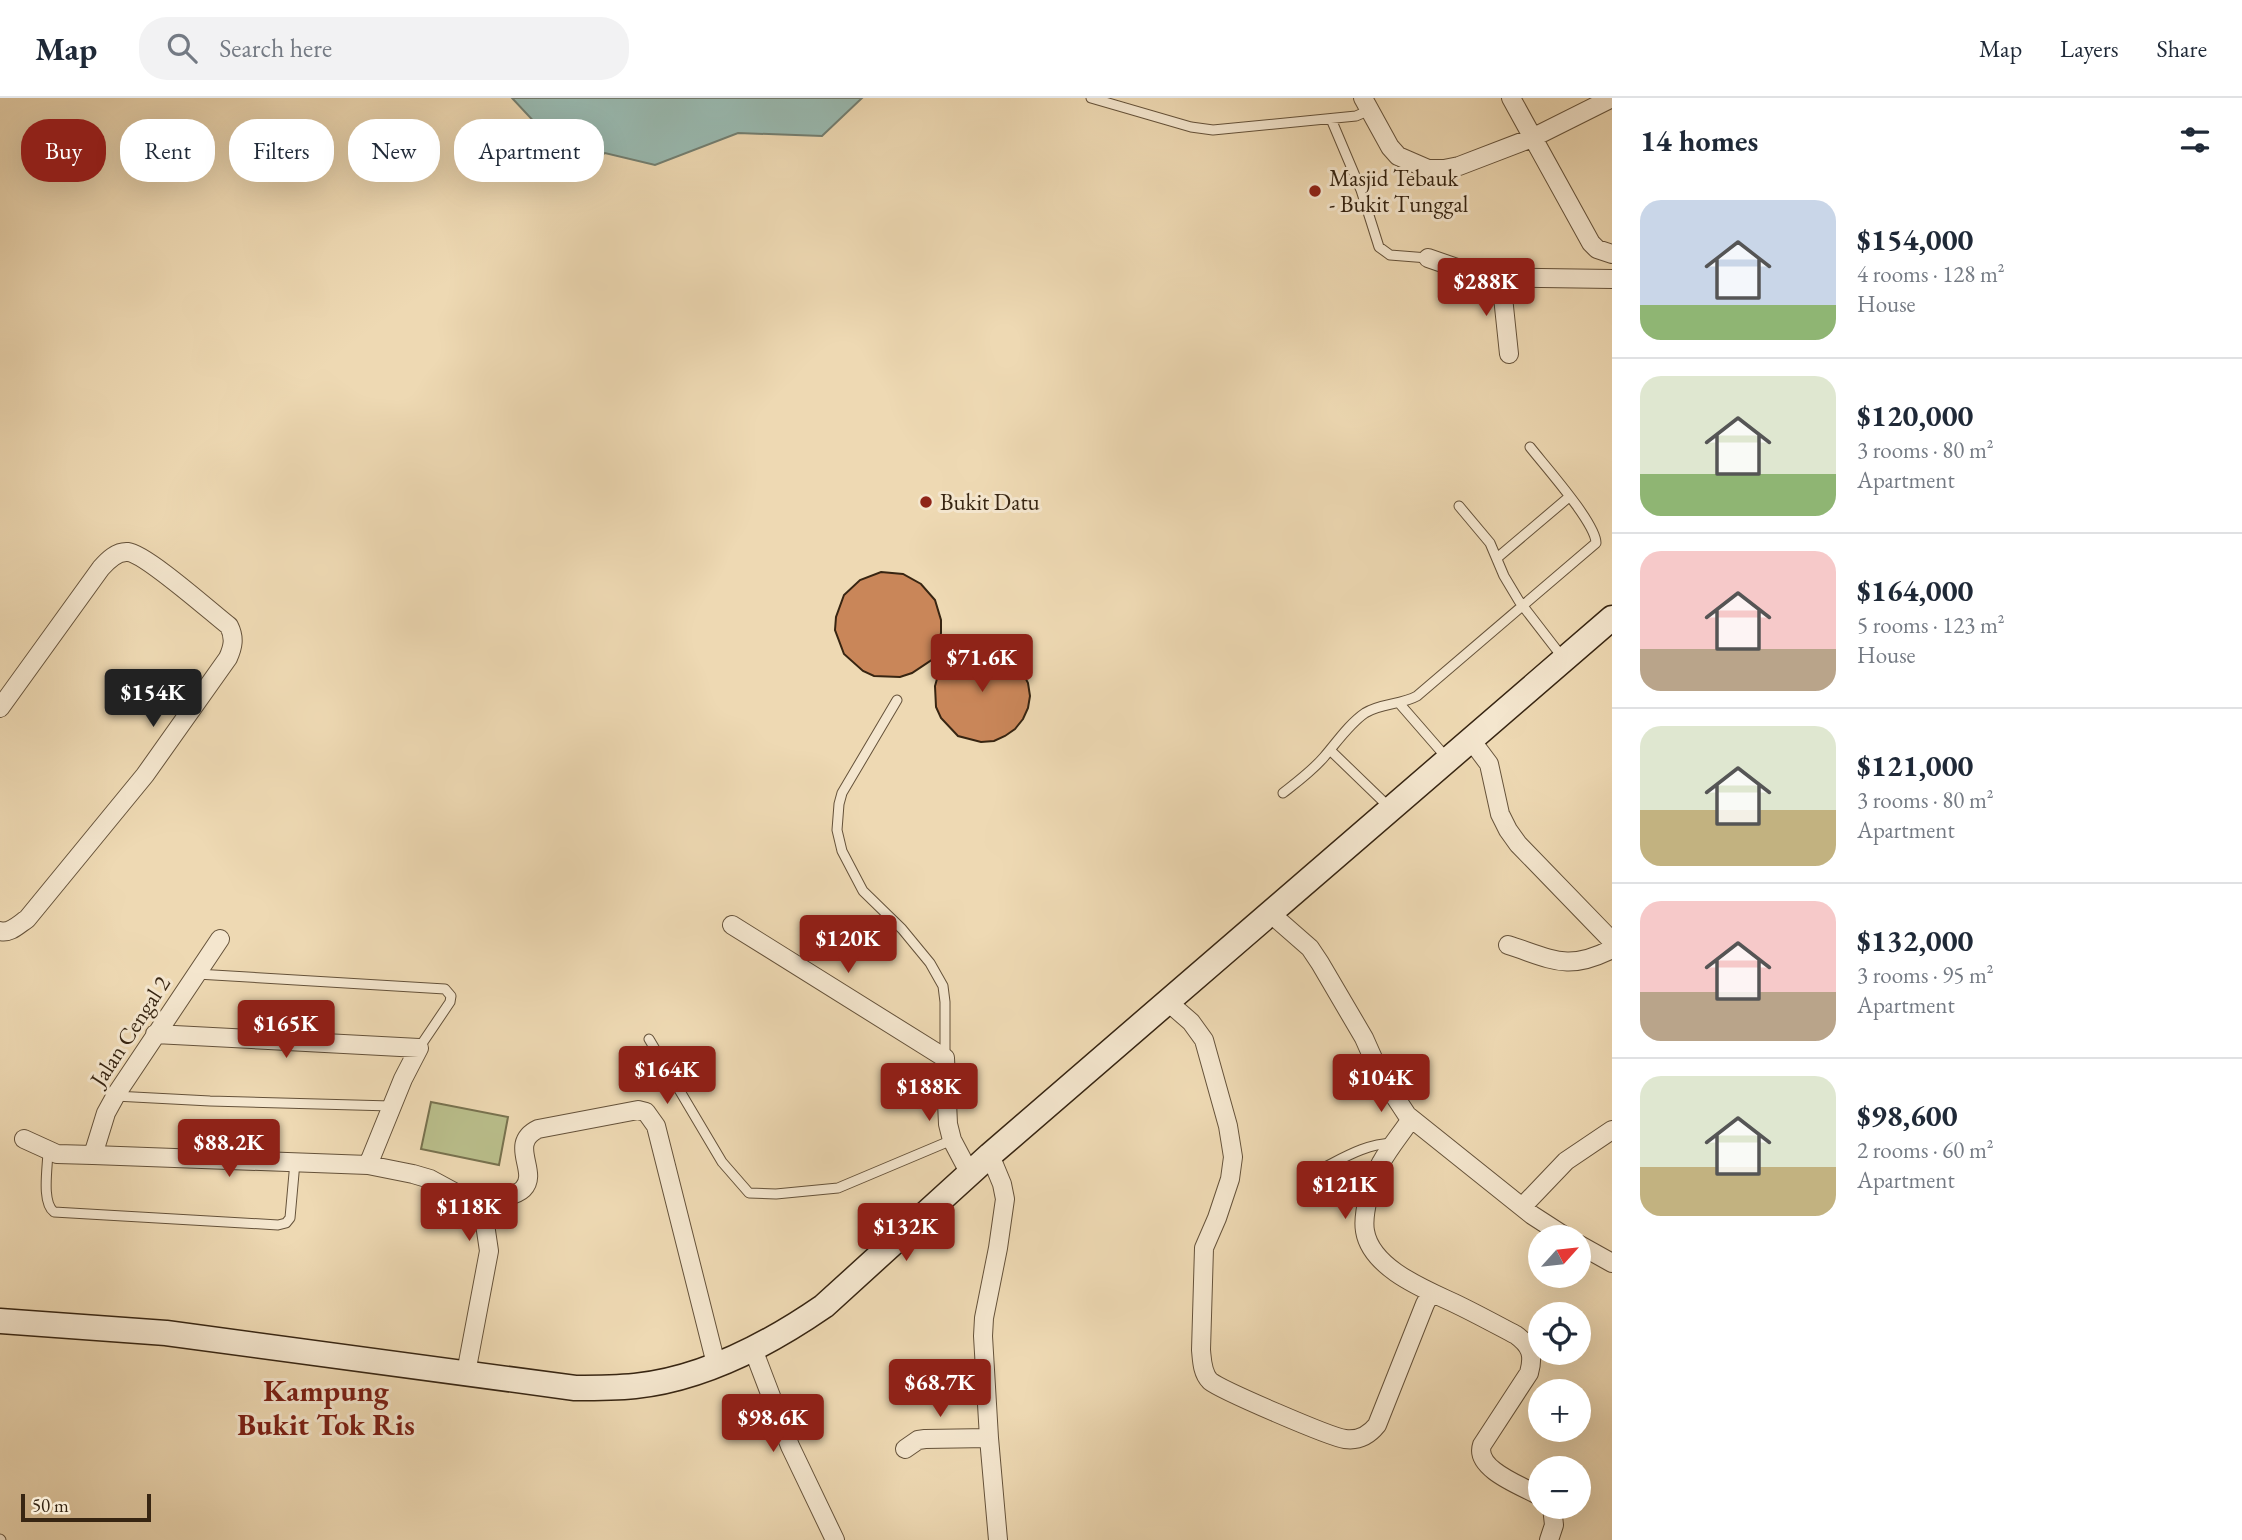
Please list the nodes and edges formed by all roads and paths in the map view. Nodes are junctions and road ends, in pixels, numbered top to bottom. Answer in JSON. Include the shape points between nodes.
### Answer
{"nodes":[{"id":1,"x":1091,"y":98,"type":"edge"},
{"id":2,"x":1511,"y":98,"type":"edge"},
{"id":3,"x":1612,"y":99,"type":"edge"},
{"id":4,"x":1367,"y":104,"type":"edge"},
{"id":5,"x":1331,"y":119,"type":"junction"},
{"id":6,"x":1532,"y":138,"type":"junction"},
{"id":7,"x":1612,"y":254,"type":"edge"},
{"id":8,"x":1428,"y":258,"type":"joint"},
{"id":9,"x":1501,"y":278,"type":"junction"},
{"id":10,"x":1612,"y":279,"type":"edge"},
{"id":11,"x":1509,"y":354,"type":"dead end"},
{"id":12,"x":1530,"y":447,"type":"dead end"},
{"id":13,"x":1569,"y":497,"type":"junction"},
{"id":14,"x":1459,"y":506,"type":"dead end"},
{"id":15,"x":1497,"y":558,"type":"junction"},
{"id":16,"x":1523,"y":606,"type":"junction"},
{"id":17,"x":1612,"y":618,"type":"edge"},
{"id":18,"x":1564,"y":659,"type":"junction"},
{"id":19,"x":897,"y":700,"type":"dead end"},
{"id":20,"x":1399,"y":703,"type":"junction"},
{"id":21,"x":0,"y":708,"type":"edge"},
{"id":22,"x":1471,"y":740,"type":"junction"},
{"id":23,"x":1330,"y":750,"type":"junction"},
{"id":24,"x":1449,"y":759,"type":"junction"},
{"id":25,"x":1283,"y":793,"type":"dead end"},
{"id":26,"x":1392,"y":809,"type":"junction"},
{"id":27,"x":1270,"y":914,"type":"junction"},
{"id":28,"x":732,"y":925,"type":"dead end"},
{"id":29,"x":0,"y":931,"type":"edge"},
{"id":30,"x":220,"y":939,"type":"dead end"},
{"id":31,"x":1612,"y":941,"type":"edge"},
{"id":32,"x":1508,"y":945,"type":"dead end"},
{"id":33,"x":1612,"y":949,"type":"edge"},
{"id":34,"x":197,"y":974,"type":"junction"},
{"id":35,"x":1168,"y":1002,"type":"junction"},
{"id":36,"x":155,"y":1034,"type":"junction"},
{"id":37,"x":649,"y":1039,"type":"dead end"},
{"id":38,"x":419,"y":1048,"type":"junction"},
{"id":39,"x":945,"y":1058,"type":"junction"},
{"id":40,"x":115,"y":1096,"type":"junction"},
{"id":41,"x":391,"y":1105,"type":"junction"},
{"id":42,"x":1411,"y":1119,"type":"junction"},
{"id":43,"x":1612,"y":1130,"type":"edge"},
{"id":44,"x":24,"y":1139,"type":"dead end"},
{"id":45,"x":952,"y":1140,"type":"junction"},
{"id":46,"x":1395,"y":1143,"type":"junction"},
{"id":47,"x":48,"y":1150,"type":"junction"},
{"id":48,"x":93,"y":1155,"type":"junction"},
{"id":49,"x":990,"y":1155,"type":"junction"},
{"id":50,"x":295,"y":1162,"type":"junction"},
{"id":51,"x":368,"y":1165,"type":"junction"},
{"id":52,"x":1317,"y":1171,"type":"dead end"},
{"id":53,"x":970,"y":1174,"type":"junction"},
{"id":54,"x":469,"y":1204,"type":"junction"},
{"id":55,"x":1522,"y":1207,"type":"junction"},
{"id":56,"x":1548,"y":1225,"type":"edge"},
{"id":57,"x":1591,"y":1251,"type":"edge"},
{"id":58,"x":1612,"y":1263,"type":"edge"},
{"id":59,"x":1431,"y":1293,"type":"junction"},
{"id":60,"x":0,"y":1321,"type":"edge"},
{"id":61,"x":753,"y":1349,"type":"junction"},
{"id":62,"x":716,"y":1364,"type":"junction"},
{"id":63,"x":466,"y":1373,"type":"junction"},
{"id":64,"x":989,"y":1438,"type":"junction"},
{"id":65,"x":905,"y":1449,"type":"dead end"},
{"id":66,"x":1528,"y":1490,"type":"edge"},
{"id":67,"x":1553,"y":1519,"type":"edge"},
{"id":68,"x":835,"y":1540,"type":"edge"},
{"id":69,"x":998,"y":1540,"type":"edge"},
{"id":70,"x":1549,"y":1540,"type":"edge"}],
"edges":[{"from":1,"to":5,"type":"lane","via":[[1213,130]]},
{"from":2,"to":6,"type":"street"},
{"from":3,"to":6,"type":"street"},
{"from":4,"to":5,"type":"lane","via":[[1356,116]]},
{"from":4,"to":6,"type":"street","via":[[1398,156],[1428,169],[1460,166]]},
{"from":5,"to":8,"type":"lane","via":[[1379,247],[1390,255]]},
{"from":6,"to":7,"type":"street","via":[[1591,243]]},
{"from":8,"to":9,"type":"street","via":[[1483,277]]},
{"from":9,"to":10,"type":"street"},
{"from":9,"to":11,"type":"street"},
{"from":12,"to":13,"type":"lane"},
{"from":13,"to":15,"type":"lane"},
{"from":13,"to":16,"type":"lane","via":[[1596,542]]},
{"from":14,"to":15,"type":"lane"},
{"from":15,"to":16,"type":"lane"},
{"from":16,"to":18,"type":"lane"},
{"from":16,"to":20,"type":"lane","via":[[1417,696]]},
{"from":17,"to":18,"type":"street"},
{"from":18,"to":22,"type":"street"},
{"from":19,"to":39,"type":"lane","via":[[842,793],[837,830],[842,851],[863,891],[902,929],[943,986]]},
{"from":20,"to":23,"type":"lane","via":[[1364,714]]},
{"from":20,"to":24,"type":"lane"},
{"from":21,"to":29,"type":"street","via":[[113,555],[127,551],[145,559],[229,626],[233,635],[228,658],[145,775],[27,919]]},
{"from":22,"to":24,"type":"street"},
{"from":22,"to":31,"type":"street","via":[[1489,764],[1507,830]]},
{"from":23,"to":25,"type":"lane"},
{"from":23,"to":26,"type":"lane"},
{"from":24,"to":26,"type":"street"},
{"from":26,"to":27,"type":"street"},
{"from":27,"to":35,"type":"street"},
{"from":27,"to":42,"type":"street","via":[[1310,948],[1380,1074]]},
{"from":28,"to":39,"type":"street"},
{"from":30,"to":34,"type":"street","name":"Jalan Cengal 2"},
{"from":32,"to":33,"type":"street","via":[[1564,962],[1585,961]]},
{"from":34,"to":36,"type":"street","name":"Jalan Cengal 2"},
{"from":34,"to":38,"type":"lane","via":[[445,989],[450,1002]]},
{"from":35,"to":49,"type":"street"},
{"from":35,"to":59,"type":"street","via":[[1204,1040],[1233,1157],[1230,1179],[1204,1248],[1201,1350],[1211,1381],[1342,1439],[1362,1438],[1377,1425]]},
{"from":36,"to":38,"type":"street"},
{"from":36,"to":40,"type":"street","name":"Jalan Cengal 2"},
{"from":37,"to":45,"type":"lane","via":[[722,1162],[749,1192],[838,1188]]},
{"from":38,"to":41,"type":"street"},
{"from":39,"to":45,"type":"street"},
{"from":40,"to":41,"type":"lane"},
{"from":40,"to":48,"type":"street","name":"Jalan Cengal 2"},
{"from":41,"to":51,"type":"street"},
{"from":42,"to":46,"type":"street"},
{"from":42,"to":55,"type":"street"},
{"from":43,"to":55,"type":"street","via":[[1566,1161]]},
{"from":44,"to":47,"type":"street"},
{"from":45,"to":53,"type":"street"},
{"from":46,"to":52,"type":"lane","via":[[1372,1145]]},
{"from":46,"to":59,"type":"street","via":[[1374,1179],[1365,1231],[1378,1257]]},
{"from":47,"to":48,"type":"street"},
{"from":47,"to":50,"type":"lane","via":[[46,1196],[54,1212],[278,1225],[289,1222]]},
{"from":48,"to":50,"type":"street"},
{"from":49,"to":53,"type":"street"},
{"from":49,"to":64,"type":"street","via":[[1005,1199],[984,1318]]},
{"from":50,"to":51,"type":"street"},
{"from":51,"to":54,"type":"street","via":[[430,1179]]},
{"from":53,"to":61,"type":"street","via":[[824,1306]]},
{"from":54,"to":62,"type":"street","via":[[523,1189],[528,1180],[524,1143],[531,1132],[646,1112],[656,1126]]},
{"from":54,"to":63,"type":"street","via":[[485,1224],[489,1251]]},
{"from":55,"to":56,"type":"street"},
{"from":57,"to":58,"type":"street"},
{"from":59,"to":66,"type":"street","via":[[1529,1346],[1529,1373],[1480,1451],[1488,1468]]},
{"from":60,"to":63,"type":"street","via":[[166,1333]]},
{"from":61,"to":62,"type":"street"},
{"from":61,"to":68,"type":"street","via":[[790,1446]]},
{"from":62,"to":63,"type":"street","via":[[672,1379],[623,1387],[575,1388]]},
{"from":64,"to":65,"type":"street","via":[[925,1439]]},
{"from":64,"to":69,"type":"street"},
{"from":67,"to":70,"type":"street"}]}
